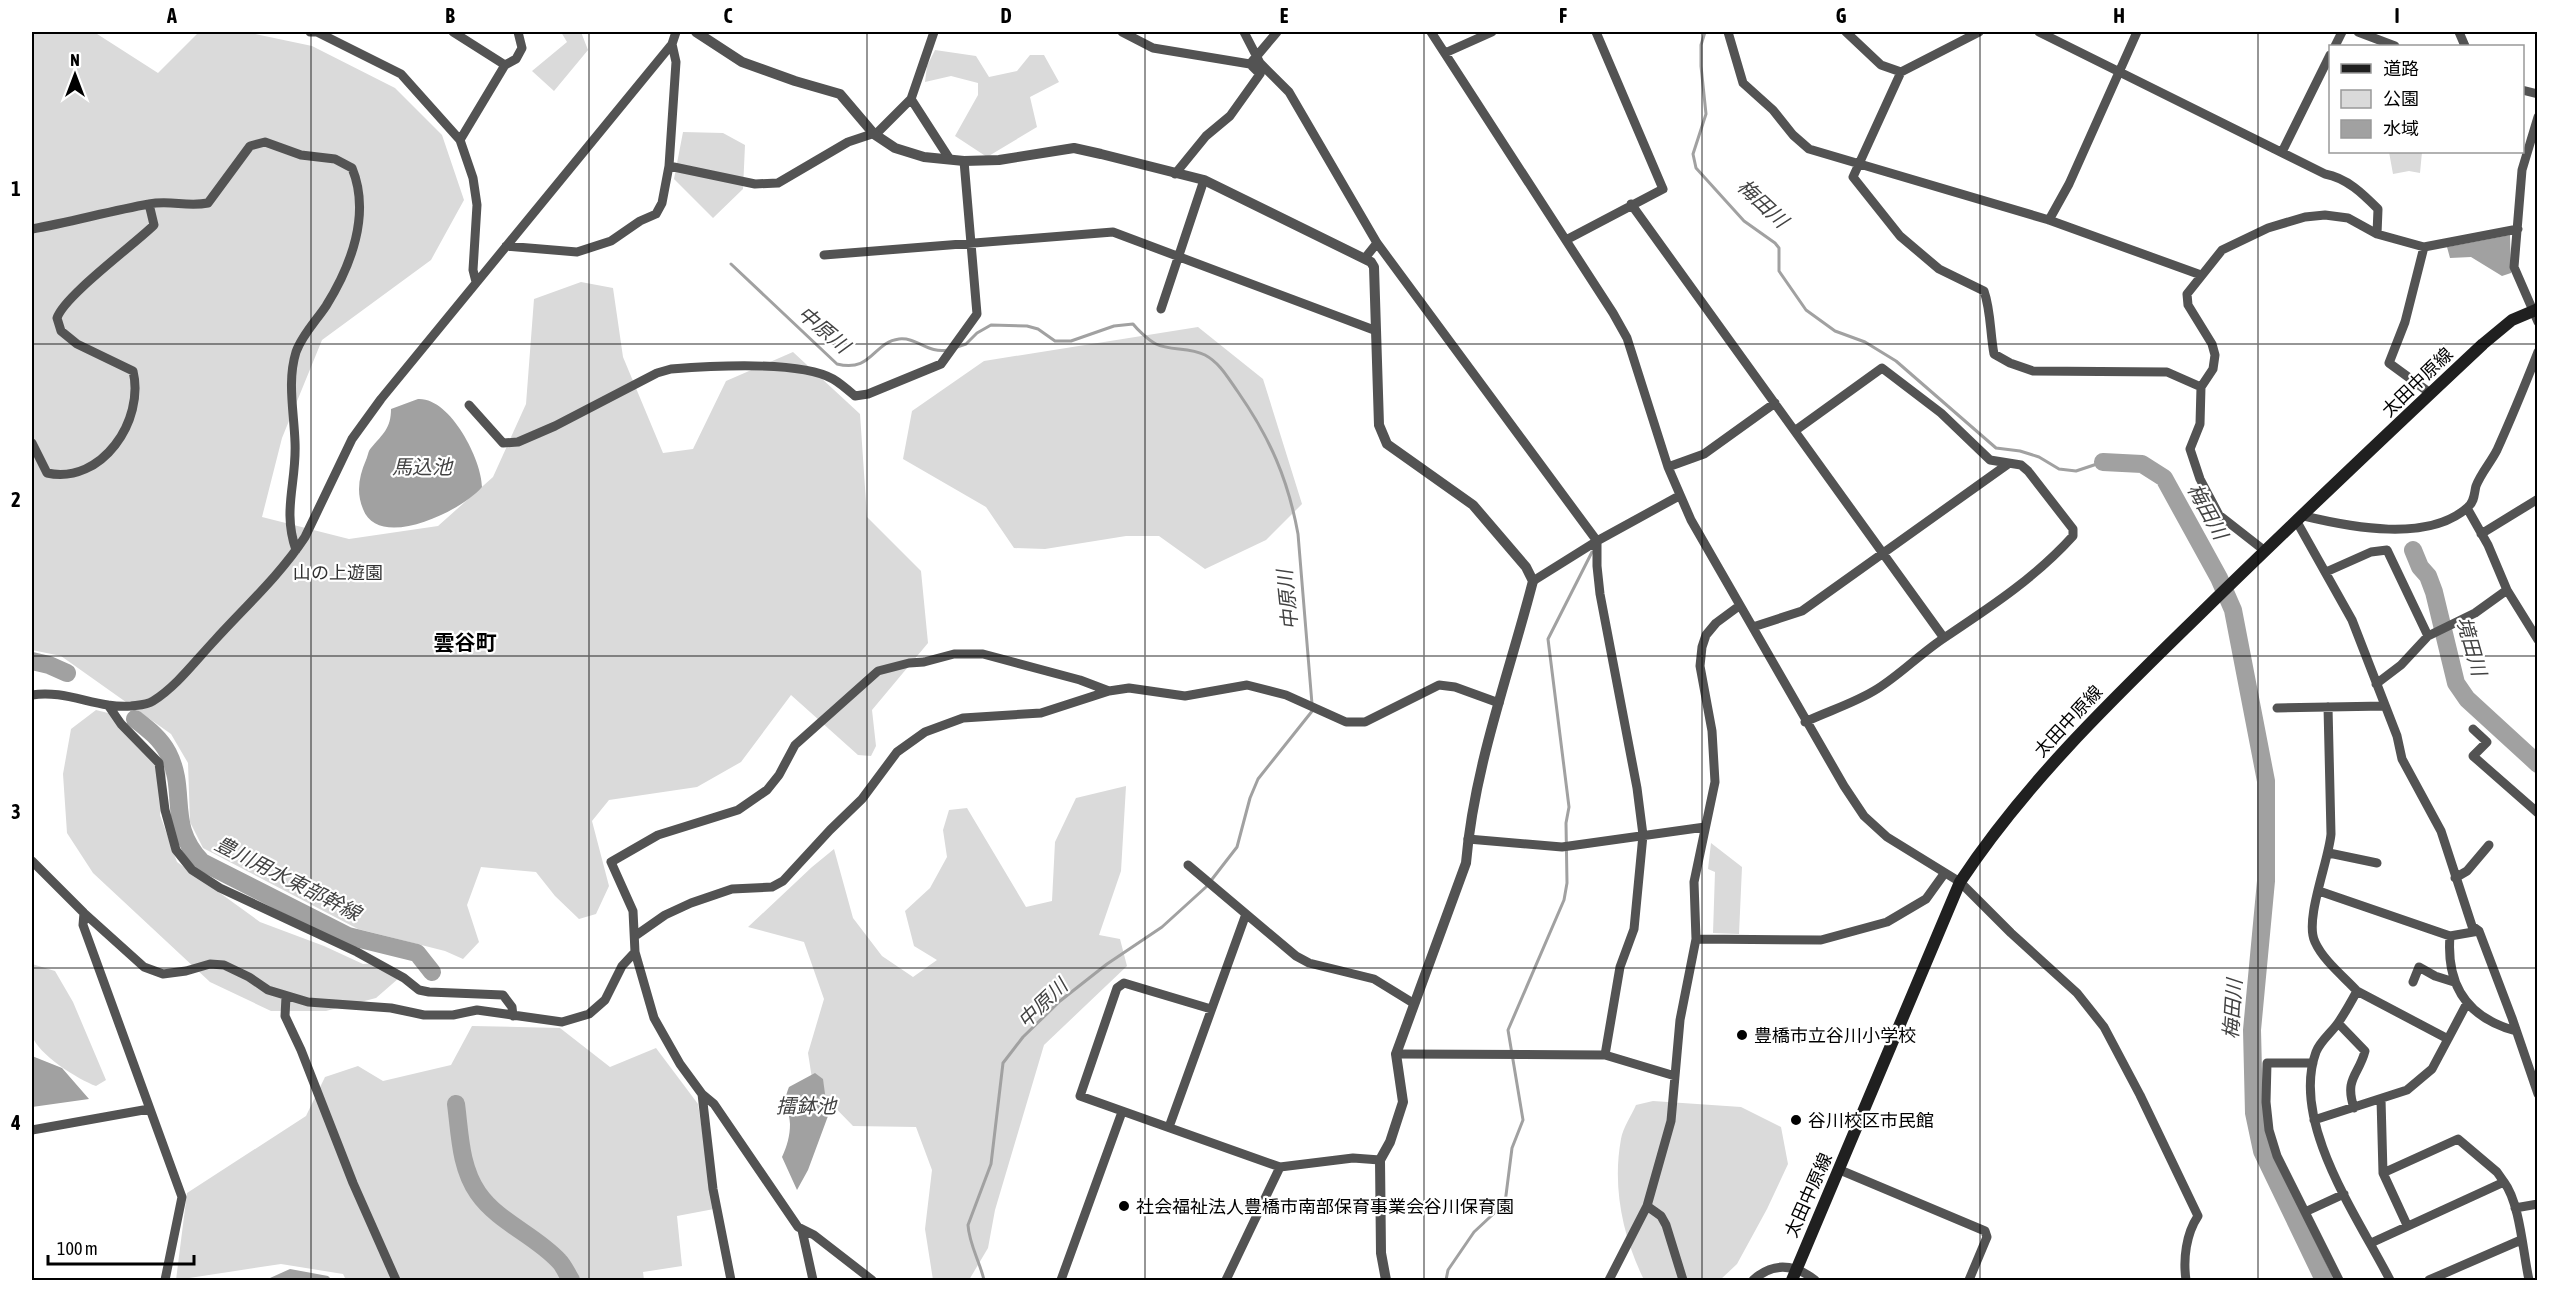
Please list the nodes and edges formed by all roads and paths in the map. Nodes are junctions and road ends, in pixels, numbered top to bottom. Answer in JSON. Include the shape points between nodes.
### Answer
{"nodes":[{"id":1,"x":310,"y":32,"type":"edge"},
{"id":2,"x":317,"y":32,"type":"edge"},
{"id":3,"x":453,"y":32,"type":"edge"},
{"id":4,"x":518,"y":32,"type":"edge"},
{"id":5,"x":676,"y":32,"type":"edge"},
{"id":6,"x":696,"y":32,"type":"edge"},
{"id":7,"x":934,"y":32,"type":"edge"},
{"id":8,"x":1122,"y":32,"type":"edge"},
{"id":9,"x":1245,"y":32,"type":"edge"},
{"id":10,"x":1277,"y":32,"type":"edge"},
{"id":11,"x":1431,"y":32,"type":"edge"},
{"id":12,"x":1492,"y":32,"type":"edge"},
{"id":13,"x":1596,"y":32,"type":"edge"},
{"id":14,"x":1728,"y":32,"type":"edge"},
{"id":15,"x":1846,"y":32,"type":"edge"},
{"id":16,"x":1979,"y":32,"type":"edge"},
{"id":17,"x":2039,"y":32,"type":"edge"},
{"id":18,"x":2137,"y":32,"type":"edge"},
{"id":19,"x":2358,"y":32,"type":"edge"},
{"id":20,"x":672,"y":44,"type":"junction"},
{"id":21,"x":2392,"y":45,"type":"edge"},
{"id":22,"x":1445,"y":53,"type":"junction"},
{"id":23,"x":1256,"y":55,"type":"junction"},
{"id":24,"x":2329,"y":60,"type":"edge"},
{"id":25,"x":1250,"y":64,"type":"junction"},
{"id":26,"x":506,"y":65,"type":"junction"},
{"id":27,"x":1901,"y":72,"type":"junction"},
{"id":28,"x":2117,"y":72,"type":"junction"},
{"id":29,"x":911,"y":99,"type":"junction"},
{"id":30,"x":2538,"y":117,"type":"edge"},
{"id":31,"x":874,"y":134,"type":"junction"},
{"id":32,"x":460,"y":140,"type":"junction"},
{"id":33,"x":2283,"y":152,"type":"junction"},
{"id":34,"x":950,"y":158,"type":"junction"},
{"id":35,"x":964,"y":161,"type":"junction"},
{"id":36,"x":1858,"y":162,"type":"junction"},
{"id":37,"x":669,"y":166,"type":"junction"},
{"id":38,"x":1175,"y":174,"type":"junction"},
{"id":39,"x":1204,"y":180,"type":"junction"},
{"id":40,"x":148,"y":204,"type":"junction"},
{"id":41,"x":1631,"y":204,"type":"junction"},
{"id":42,"x":2049,"y":220,"type":"junction"},
{"id":43,"x":32,"y":228,"type":"edge"},
{"id":44,"x":2518,"y":229,"type":"junction"},
{"id":45,"x":2377,"y":234,"type":"junction"},
{"id":46,"x":1566,"y":240,"type":"junction"},
{"id":47,"x":970,"y":243,"type":"junction"},
{"id":48,"x":1377,"y":243,"type":"junction"},
{"id":49,"x":506,"y":246,"type":"junction"},
{"id":50,"x":2424,"y":247,"type":"junction"},
{"id":51,"x":824,"y":255,"type":"dead end"},
{"id":52,"x":1179,"y":256,"type":"junction"},
{"id":53,"x":1365,"y":258,"type":"junction"},
{"id":54,"x":2202,"y":275,"type":"junction"},
{"id":55,"x":476,"y":282,"type":"junction"},
{"id":56,"x":1161,"y":309,"type":"dead end"},
{"id":57,"x":2536,"y":314,"type":"edge"},
{"id":58,"x":1374,"y":330,"type":"junction"},
{"id":59,"x":2538,"y":352,"type":"edge"},
{"id":60,"x":2201,"y":387,"type":"junction"},
{"id":61,"x":2430,"y":393,"type":"junction"},
{"id":62,"x":1776,"y":403,"type":"junction"},
{"id":63,"x":469,"y":405,"type":"dead end"},
{"id":64,"x":1796,"y":430,"type":"junction"},
{"id":65,"x":32,"y":442,"type":"edge"},
{"id":66,"x":2008,"y":464,"type":"junction"},
{"id":67,"x":1668,"y":467,"type":"junction"},
{"id":68,"x":1679,"y":495,"type":"junction"},
{"id":69,"x":2538,"y":499,"type":"edge"},
{"id":70,"x":2467,"y":508,"type":"junction"},
{"id":71,"x":2300,"y":519,"type":"junction"},
{"id":72,"x":2481,"y":534,"type":"junction"},
{"id":73,"x":1597,"y":541,"type":"junction"},
{"id":74,"x":296,"y":550,"type":"junction"},
{"id":75,"x":2265,"y":551,"type":"junction"},
{"id":76,"x":1883,"y":554,"type":"junction"},
{"id":77,"x":2326,"y":572,"type":"junction"},
{"id":78,"x":1533,"y":581,"type":"junction"},
{"id":79,"x":2507,"y":590,"type":"junction"},
{"id":80,"x":1739,"y":606,"type":"junction"},
{"id":81,"x":1753,"y":627,"type":"junction"},
{"id":82,"x":2428,"y":636,"type":"junction"},
{"id":83,"x":1944,"y":638,"type":"junction"},
{"id":84,"x":2538,"y":640,"type":"edge"},
{"id":85,"x":2376,"y":684,"type":"junction"},
{"id":86,"x":1109,"y":691,"type":"junction"},
{"id":87,"x":32,"y":695,"type":"edge"},
{"id":88,"x":1499,"y":703,"type":"junction"},
{"id":89,"x":108,"y":705,"type":"junction"},
{"id":90,"x":2385,"y":706,"type":"junction"},
{"id":91,"x":2328,"y":707,"type":"junction"},
{"id":92,"x":2277,"y":708,"type":"dead end"},
{"id":93,"x":1805,"y":722,"type":"junction"},
{"id":94,"x":2473,"y":729,"type":"dead end"},
{"id":95,"x":2538,"y":813,"type":"edge"},
{"id":96,"x":1705,"y":827,"type":"junction"},
{"id":97,"x":1643,"y":835,"type":"junction"},
{"id":98,"x":1468,"y":838,"type":"junction"},
{"id":99,"x":2489,"y":844,"type":"dead end"},
{"id":100,"x":2329,"y":853,"type":"junction"},
{"id":101,"x":32,"y":861,"type":"edge"},
{"id":102,"x":2377,"y":863,"type":"dead end"},
{"id":103,"x":1188,"y":865,"type":"dead end"},
{"id":104,"x":1944,"y":874,"type":"junction"},
{"id":105,"x":2455,"y":878,"type":"junction"},
{"id":106,"x":1960,"y":882,"type":"junction"},
{"id":107,"x":2319,"y":891,"type":"junction"},
{"id":108,"x":84,"y":913,"type":"junction"},
{"id":109,"x":1246,"y":914,"type":"junction"},
{"id":110,"x":2479,"y":931,"type":"junction"},
{"id":111,"x":635,"y":936,"type":"junction"},
{"id":112,"x":2450,"y":936,"type":"junction"},
{"id":113,"x":1696,"y":939,"type":"junction"},
{"id":114,"x":635,"y":951,"type":"junction"},
{"id":115,"x":2413,"y":982,"type":"dead end"},
{"id":116,"x":2454,"y":982,"type":"junction"},
{"id":117,"x":2357,"y":991,"type":"junction"},
{"id":118,"x":286,"y":997,"type":"junction"},
{"id":119,"x":1413,"y":1003,"type":"junction"},
{"id":120,"x":2467,"y":1003,"type":"junction"},
{"id":121,"x":1211,"y":1009,"type":"junction"},
{"id":122,"x":513,"y":1016,"type":"junction"},
{"id":123,"x":2338,"y":1023,"type":"junction"},
{"id":124,"x":2516,"y":1031,"type":"junction"},
{"id":125,"x":2448,"y":1039,"type":"junction"},
{"id":126,"x":1396,"y":1054,"type":"junction"},
{"id":127,"x":1605,"y":1055,"type":"junction"},
{"id":128,"x":2313,"y":1064,"type":"junction"},
{"id":129,"x":1675,"y":1076,"type":"junction"},
{"id":130,"x":702,"y":1094,"type":"junction"},
{"id":131,"x":2538,"y":1094,"type":"edge"},
{"id":132,"x":2381,"y":1099,"type":"junction"},
{"id":133,"x":2354,"y":1108,"type":"junction"},
{"id":134,"x":149,"y":1109,"type":"junction"},
{"id":135,"x":1122,"y":1112,"type":"junction"},
{"id":136,"x":2314,"y":1120,"type":"junction"},
{"id":137,"x":1169,"y":1127,"type":"junction"},
{"id":138,"x":32,"y":1130,"type":"edge"},
{"id":139,"x":1380,"y":1160,"type":"junction"},
{"id":140,"x":1280,"y":1167,"type":"junction"},
{"id":141,"x":1840,"y":1170,"type":"junction"},
{"id":142,"x":2383,"y":1173,"type":"junction"},
{"id":143,"x":2504,"y":1182,"type":"junction"},
{"id":144,"x":2344,"y":1194,"type":"junction"},
{"id":145,"x":2538,"y":1204,"type":"edge"},
{"id":146,"x":1647,"y":1206,"type":"junction"},
{"id":147,"x":2515,"y":1208,"type":"junction"},
{"id":148,"x":2305,"y":1212,"type":"junction"},
{"id":149,"x":2407,"y":1226,"type":"junction"},
{"id":150,"x":802,"y":1230,"type":"junction"},
{"id":151,"x":2521,"y":1240,"type":"junction"},
{"id":152,"x":2371,"y":1243,"type":"junction"},
{"id":153,"x":1794,"y":1275,"type":"edge"},
{"id":154,"x":2436,"y":1279,"type":"edge"},
{"id":155,"x":165,"y":1281,"type":"edge"},
{"id":156,"x":396,"y":1281,"type":"edge"},
{"id":157,"x":731,"y":1281,"type":"edge"},
{"id":158,"x":813,"y":1281,"type":"edge"},
{"id":159,"x":872,"y":1281,"type":"edge"},
{"id":160,"x":1061,"y":1281,"type":"edge"},
{"id":161,"x":1226,"y":1281,"type":"edge"},
{"id":162,"x":1386,"y":1281,"type":"edge"},
{"id":163,"x":1609,"y":1281,"type":"edge"},
{"id":164,"x":1683,"y":1281,"type":"edge"},
{"id":165,"x":1753,"y":1281,"type":"edge"},
{"id":166,"x":1815,"y":1281,"type":"edge"},
{"id":167,"x":1969,"y":1281,"type":"edge"},
{"id":168,"x":2186,"y":1281,"type":"edge"},
{"id":169,"x":2339,"y":1281,"type":"edge"},
{"id":170,"x":2390,"y":1281,"type":"edge"},
{"id":171,"x":2529,"y":1281,"type":"edge"}],
"edges":[{"from":1,"to":2,"type":"street"},
{"from":2,"to":32,"type":"street","via":[[401,74]]},
{"from":3,"to":26,"type":"street"},
{"from":4,"to":26,"type":"street","via":[[522,48]]},
{"from":5,"to":20,"type":"street"},
{"from":6,"to":31,"type":"street","via":[[742,62],[840,94]]},
{"from":7,"to":29,"type":"street"},
{"from":8,"to":25,"type":"street","via":[[1153,48]]},
{"from":9,"to":23,"type":"street"},
{"from":10,"to":23,"type":"street"},
{"from":11,"to":22,"type":"street"},
{"from":12,"to":22,"type":"street"},
{"from":13,"to":41,"type":"street","via":[[1663,189]]},
{"from":14,"to":36,"type":"street","via":[[1743,83],[1793,135],[1809,149]]},
{"from":15,"to":27,"type":"street","via":[[1881,65]]},
{"from":16,"to":27,"type":"street"},
{"from":17,"to":28,"type":"street"},
{"from":18,"to":28,"type":"street"},
{"from":19,"to":21,"type":"street"},
{"from":20,"to":37,"type":"street","via":[[676,62]]},
{"from":20,"to":49,"type":"street"},
{"from":22,"to":46,"type":"street"},
{"from":23,"to":25,"type":"street"},
{"from":23,"to":48,"type":"street","via":[[1289,92]]},
{"from":24,"to":33,"type":"street"},
{"from":25,"to":38,"type":"street","via":[[1260,74],[1230,116],[1206,136]]},
{"from":26,"to":32,"type":"street"},
{"from":27,"to":36,"type":"street"},
{"from":28,"to":33,"type":"street"},
{"from":28,"to":42,"type":"street","via":[[2069,184]]},
{"from":29,"to":31,"type":"street"},
{"from":29,"to":34,"type":"street"},
{"from":30,"to":44,"type":"street","via":[[2522,170]]},
{"from":31,"to":34,"type":"street","via":[[896,148],[924,157]]},
{"from":31,"to":37,"type":"street","via":[[848,142],[778,183],[755,184]]},
{"from":32,"to":55,"type":"street","via":[[477,205],[473,270]]},
{"from":33,"to":45,"type":"street","via":[[2359,190],[2378,209]]},
{"from":34,"to":35,"type":"street"},
{"from":35,"to":38,"type":"street","via":[[999,160],[1074,148]]},
{"from":35,"to":47,"type":"street"},
{"from":36,"to":42,"type":"street"},
{"from":36,"to":60,"type":"street","via":[[1853,177],[1900,236],[1939,269],[1984,291],[1994,354],[2033,371],[2167,372]]},
{"from":37,"to":49,"type":"street","via":[[663,203],[656,214],[611,241],[577,252]]},
{"from":38,"to":39,"type":"street"},
{"from":39,"to":52,"type":"street"},
{"from":39,"to":53,"type":"street"},
{"from":40,"to":43,"type":"street"},
{"from":40,"to":65,"type":"street","via":[[154,225],[115,257],[57,318],[60,331],[77,344],[133,371],[135,398],[128,424],[105,456],[70,474],[47,473]]},
{"from":40,"to":74,"type":"street","via":[[208,203],[250,146],[258,143],[301,155],[335,159],[352,168],[358,203],[353,252],[298,348],[290,370],[295,443],[289,525]]},
{"from":41,"to":46,"type":"street"},
{"from":41,"to":62,"type":"street"},
{"from":42,"to":54,"type":"street"},
{"from":44,"to":50,"type":"street"},
{"from":44,"to":57,"type":"street","via":[[2514,267]]},
{"from":45,"to":50,"type":"street"},
{"from":45,"to":54,"type":"street","via":[[2348,218],[2305,217],[2268,228],[2222,250]]},
{"from":46,"to":67,"type":"street","via":[[1627,338]]},
{"from":47,"to":51,"type":"street"},
{"from":47,"to":52,"type":"street","via":[[1113,232]]},
{"from":47,"to":63,"type":"street","via":[[977,314],[941,364],[868,394],[855,396],[832,378],[814,372],[766,366],[671,369],[555,426],[518,442],[503,443]]},
{"from":48,"to":53,"type":"street"},
{"from":48,"to":73,"type":"street"},
{"from":49,"to":55,"type":"street"},
{"from":50,"to":61,"type":"street","via":[[2405,322],[2389,363]]},
{"from":52,"to":56,"type":"street"},
{"from":52,"to":58,"type":"street"},
{"from":53,"to":58,"type":"street","via":[[1374,267]]},
{"from":54,"to":60,"type":"street","via":[[2187,294],[2188,305],[2215,356],[2213,369]]},
{"from":55,"to":74,"type":"street","via":[[352,439]]},
{"from":57,"to":61,"type":"main road","name":"太田中原線","via":[[2505,326]]},
{"from":58,"to":78,"type":"street","via":[[1379,425],[1387,444],[1473,505],[1526,567]]},
{"from":59,"to":70,"type":"street","via":[[2519,403]]},
{"from":60,"to":75,"type":"street","via":[[2200,424],[2190,449],[2200,479],[2219,515]]},
{"from":61,"to":71,"type":"main road","name":"太田中原線"},
{"from":62,"to":64,"type":"street"},
{"from":62,"to":67,"type":"street","via":[[1704,454]]},
{"from":64,"to":66,"type":"street","via":[[1882,368],[1941,413],[1990,460]]},
{"from":64,"to":76,"type":"street"},
{"from":66,"to":76,"type":"street"},
{"from":66,"to":83,"type":"street","via":[[2021,465],[2028,471],[2073,529],[2073,536],[2034,576]]},
{"from":67,"to":68,"type":"street"},
{"from":68,"to":73,"type":"street"},
{"from":68,"to":80,"type":"street"},
{"from":69,"to":72,"type":"street"},
{"from":70,"to":71,"type":"street","via":[[2440,523],[2400,529],[2378,530]]},
{"from":70,"to":72,"type":"street"},
{"from":71,"to":75,"type":"main road","name":"太田中原線"},
{"from":71,"to":77,"type":"street"},
{"from":72,"to":79,"type":"street"},
{"from":73,"to":78,"type":"street"},
{"from":73,"to":97,"type":"street","via":[[1600,594]]},
{"from":74,"to":89,"type":"street","via":[[164,693],[148,704]]},
{"from":75,"to":106,"type":"main road","name":"太田中原線","via":[[2082,729],[1992,835]]},
{"from":76,"to":81,"type":"street","via":[[1802,611]]},
{"from":76,"to":83,"type":"street"},
{"from":77,"to":82,"type":"street","via":[[2371,552],[2387,550]]},
{"from":77,"to":85,"type":"street","via":[[2352,620]]},
{"from":78,"to":88,"type":"street"},
{"from":79,"to":82,"type":"street","via":[[2475,613]]},
{"from":79,"to":84,"type":"street"},
{"from":80,"to":81,"type":"street"},
{"from":80,"to":96,"type":"street","via":[[1716,622],[1702,647],[1700,666],[1712,731],[1715,782]]},
{"from":81,"to":93,"type":"street"},
{"from":82,"to":85,"type":"street"},
{"from":83,"to":93,"type":"street","via":[[1876,690]]},
{"from":85,"to":90,"type":"street"},
{"from":86,"to":88,"type":"street","via":[[1129,688],[1185,696],[1247,685],[1286,695],[1346,722],[1365,722],[1439,685]]},
{"from":86,"to":111,"type":"street","via":[[1041,712],[963,718],[925,732],[897,752],[862,799],[783,881],[772,887],[732,889],[691,903]]},
{"from":86,"to":111,"type":"street","via":[[983,654],[954,654],[878,671],[795,745],[767,790],[738,810],[658,835],[611,862],[633,910]]},
{"from":87,"to":89,"type":"street","via":[[80,698]]},
{"from":88,"to":98,"type":"street","via":[[1480,772]]},
{"from":89,"to":122,"type":"street","via":[[159,763],[165,810],[176,850],[192,870],[220,888],[357,952],[419,990],[503,995],[512,1006]]},
{"from":90,"to":91,"type":"street"},
{"from":90,"to":105,"type":"street","via":[[2402,759],[2441,831]]},
{"from":91,"to":92,"type":"street"},
{"from":91,"to":100,"type":"street"},
{"from":93,"to":104,"type":"street","via":[[1864,816],[1887,837]]},
{"from":94,"to":95,"type":"street","via":[[2487,742],[2473,756]]},
{"from":96,"to":97,"type":"street"},
{"from":96,"to":113,"type":"street","via":[[1694,882]]},
{"from":97,"to":98,"type":"street","via":[[1565,847]]},
{"from":97,"to":127,"type":"street","via":[[1634,929],[1620,967]]},
{"from":98,"to":119,"type":"street","via":[[1466,863]]},
{"from":99,"to":105,"type":"street","via":[[2467,871]]},
{"from":100,"to":102,"type":"street"},
{"from":100,"to":107,"type":"street"},
{"from":101,"to":108,"type":"street"},
{"from":103,"to":109,"type":"street"},
{"from":104,"to":106,"type":"street"},
{"from":104,"to":113,"type":"street","via":[[1926,899],[1887,922],[1821,940]]},
{"from":105,"to":110,"type":"street","via":[[2472,926]]},
{"from":106,"to":141,"type":"main road","name":"太田中原線"},
{"from":106,"to":168,"type":"street","via":[[2077,993],[2104,1027],[2198,1216],[2190,1228],[2184,1267]]},
{"from":107,"to":112,"type":"street"},
{"from":107,"to":117,"type":"street","via":[[2312,928],[2314,941]]},
{"from":108,"to":118,"type":"street","via":[[144,967],[164,974],[210,964],[224,965]]},
{"from":108,"to":134,"type":"street","via":[[83,925]]},
{"from":109,"to":119,"type":"street","via":[[1309,963],[1374,980]]},
{"from":109,"to":121,"type":"street"},
{"from":110,"to":112,"type":"street"},
{"from":110,"to":124,"type":"street"},
{"from":111,"to":114,"type":"street"},
{"from":112,"to":116,"type":"street"},
{"from":113,"to":129,"type":"street","via":[[1680,1020]]},
{"from":114,"to":122,"type":"street","via":[[622,966],[605,1000],[589,1014],[562,1022]]},
{"from":114,"to":130,"type":"street","via":[[654,1017]]},
{"from":115,"to":116,"type":"street","via":[[2419,967]]},
{"from":116,"to":120,"type":"street"},
{"from":117,"to":123,"type":"street"},
{"from":117,"to":125,"type":"street"},
{"from":118,"to":122,"type":"street","via":[[424,1015],[477,1010]]},
{"from":118,"to":156,"type":"street","via":[[285,1016]]},
{"from":119,"to":126,"type":"street"},
{"from":120,"to":124,"type":"street","via":[[2496,1025]]},
{"from":120,"to":125,"type":"street"},
{"from":121,"to":135,"type":"street","via":[[1124,983],[1117,988],[1080,1096]]},
{"from":121,"to":137,"type":"street"},
{"from":123,"to":128,"type":"street","via":[[2316,1050]]},
{"from":123,"to":133,"type":"street","via":[[2365,1051],[2352,1079],[2350,1098]]},
{"from":124,"to":131,"type":"street"},
{"from":125,"to":132,"type":"street","via":[[2432,1069],[2408,1090]]},
{"from":126,"to":127,"type":"street"},
{"from":126,"to":139,"type":"street","via":[[1403,1102]]},
{"from":127,"to":129,"type":"street"},
{"from":128,"to":136,"type":"street"},
{"from":128,"to":148,"type":"street","via":[[2267,1063],[2266,1070],[2269,1130],[2277,1156]]},
{"from":129,"to":146,"type":"street","via":[[1671,1121]]},
{"from":130,"to":150,"type":"street","via":[[714,1104]]},
{"from":130,"to":157,"type":"street","via":[[713,1189]]},
{"from":132,"to":133,"type":"street"},
{"from":132,"to":142,"type":"street"},
{"from":133,"to":136,"type":"street"},
{"from":134,"to":138,"type":"street"},
{"from":134,"to":155,"type":"street","via":[[182,1197]]},
{"from":135,"to":137,"type":"street"},
{"from":135,"to":160,"type":"street"},
{"from":136,"to":144,"type":"street","via":[[2326,1158]]},
{"from":137,"to":140,"type":"street"},
{"from":139,"to":140,"type":"street","via":[[1353,1158]]},
{"from":139,"to":162,"type":"street","via":[[1381,1253]]},
{"from":140,"to":161,"type":"street"},
{"from":141,"to":153,"type":"main road","name":"太田中原線"},
{"from":141,"to":167,"type":"street","via":[[1985,1231],[1987,1237]]},
{"from":142,"to":143,"type":"street","via":[[2458,1139]]},
{"from":142,"to":149,"type":"street"},
{"from":143,"to":147,"type":"street"},
{"from":143,"to":149,"type":"street"},
{"from":144,"to":148,"type":"street"},
{"from":144,"to":152,"type":"street"},
{"from":145,"to":147,"type":"street"},
{"from":146,"to":163,"type":"street"},
{"from":146,"to":164,"type":"street","via":[[1666,1225]]},
{"from":147,"to":151,"type":"street"},
{"from":148,"to":169,"type":"street"},
{"from":149,"to":152,"type":"street"},
{"from":150,"to":158,"type":"street"},
{"from":150,"to":159,"type":"street","via":[[814,1235]]},
{"from":151,"to":154,"type":"street"},
{"from":151,"to":171,"type":"street"},
{"from":152,"to":170,"type":"street"},
{"from":153,"to":165,"type":"street","via":[[1777,1266]]},
{"from":153,"to":166,"type":"street"}]}
